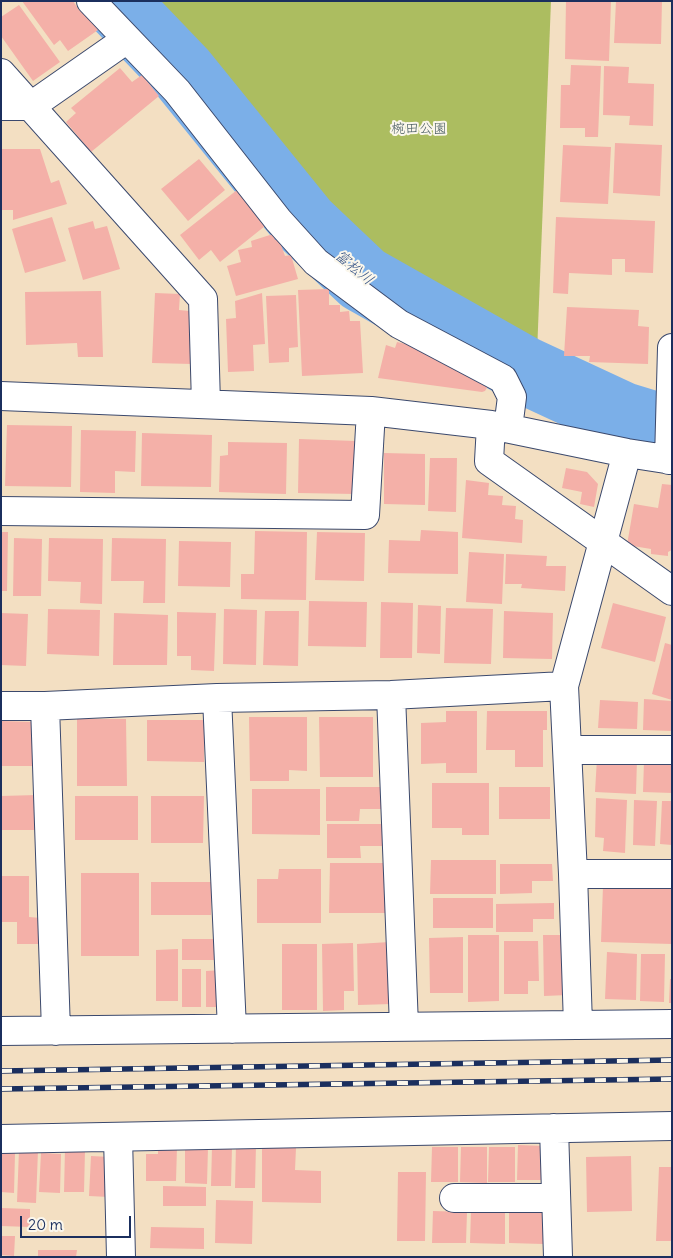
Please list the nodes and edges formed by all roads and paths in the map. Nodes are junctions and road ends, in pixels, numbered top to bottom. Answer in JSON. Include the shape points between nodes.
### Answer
{"nodes":[{"id":1,"x":91,"y":1,"type":"edge"},
{"id":2,"x":127,"y":39,"type":"junction"},
{"id":3,"x":1,"y":73,"type":"edge"},
{"id":4,"x":1,"y":106,"type":"edge"},
{"id":5,"x":31,"y":106,"type":"junction"},
{"id":6,"x":672,"y":348,"type":"edge"},
{"id":7,"x":1,"y":396,"type":"edge"},
{"id":8,"x":206,"y":404,"type":"junction"},
{"id":9,"x":371,"y":411,"type":"junction"},
{"id":10,"x":500,"y":426,"type":"junction"},
{"id":11,"x":627,"y":453,"type":"junction"},
{"id":12,"x":670,"y":455,"type":"edge"},
{"id":13,"x":1,"y":512,"type":"edge"},
{"id":14,"x":604,"y":543,"type":"junction"},
{"id":15,"x":672,"y":591,"type":"edge"},
{"id":16,"x":564,"y":686,"type":"junction"},
{"id":17,"x":391,"y":695,"type":"junction"},
{"id":18,"x":217,"y":698,"type":"junction"},
{"id":19,"x":1,"y":706,"type":"edge"},
{"id":20,"x":45,"y":706,"type":"junction"},
{"id":21,"x":568,"y":750,"type":"junction"},
{"id":22,"x":672,"y":750,"type":"edge"},
{"id":23,"x":574,"y":874,"type":"junction"},
{"id":24,"x":672,"y":874,"type":"edge"},
{"id":25,"x":672,"y":1024,"type":"edge"},
{"id":26,"x":578,"y":1025,"type":"junction"},
{"id":27,"x":404,"y":1026,"type":"junction"},
{"id":28,"x":232,"y":1029,"type":"junction"},
{"id":29,"x":56,"y":1031,"type":"junction"},
{"id":30,"x":1,"y":1032,"type":"edge"},
{"id":31,"x":672,"y":1126,"type":"edge"},
{"id":32,"x":554,"y":1128,"type":"junction"},
{"id":33,"x":118,"y":1137,"type":"junction"},
{"id":34,"x":1,"y":1139,"type":"edge"},
{"id":35,"x":454,"y":1198,"type":"dead end"},
{"id":36,"x":555,"y":1198,"type":"junction"},
{"id":37,"x":121,"y":1257,"type":"edge"},
{"id":38,"x":558,"y":1257,"type":"edge"}],
"edges":[{"from":1,"to":2,"type":"street"},
{"from":2,"to":5,"type":"street"},
{"from":2,"to":10,"type":"street","via":[[177,91],[278,220],[316,262],[399,324],[503,379],[512,397]]},
{"from":3,"to":5,"type":"street"},
{"from":4,"to":5,"type":"street"},
{"from":5,"to":8,"type":"street","via":[[203,299]]},
{"from":6,"to":12,"type":"street"},
{"from":7,"to":8,"type":"street"},
{"from":8,"to":9,"type":"street"},
{"from":9,"to":10,"type":"street"},
{"from":9,"to":13,"type":"street","via":[[365,515]]},
{"from":10,"to":11,"type":"street"},
{"from":10,"to":14,"type":"street","via":[[489,461]]},
{"from":11,"to":12,"type":"street"},
{"from":11,"to":14,"type":"street"},
{"from":14,"to":15,"type":"street"},
{"from":14,"to":16,"type":"street"},
{"from":16,"to":17,"type":"street"},
{"from":16,"to":21,"type":"street"},
{"from":17,"to":18,"type":"street"},
{"from":17,"to":27,"type":"street"},
{"from":18,"to":20,"type":"street"},
{"from":18,"to":28,"type":"street"},
{"from":19,"to":20,"type":"street"},
{"from":20,"to":29,"type":"street"},
{"from":21,"to":22,"type":"street"},
{"from":21,"to":23,"type":"street"},
{"from":23,"to":24,"type":"street"},
{"from":23,"to":26,"type":"street"},
{"from":25,"to":26,"type":"street"},
{"from":26,"to":27,"type":"street"},
{"from":27,"to":28,"type":"street"},
{"from":28,"to":29,"type":"street"},
{"from":29,"to":30,"type":"street"},
{"from":31,"to":32,"type":"street"},
{"from":32,"to":33,"type":"street"},
{"from":32,"to":36,"type":"street"},
{"from":33,"to":34,"type":"street"},
{"from":33,"to":37,"type":"street"},
{"from":35,"to":36,"type":"street"},
{"from":36,"to":38,"type":"street"}]}
